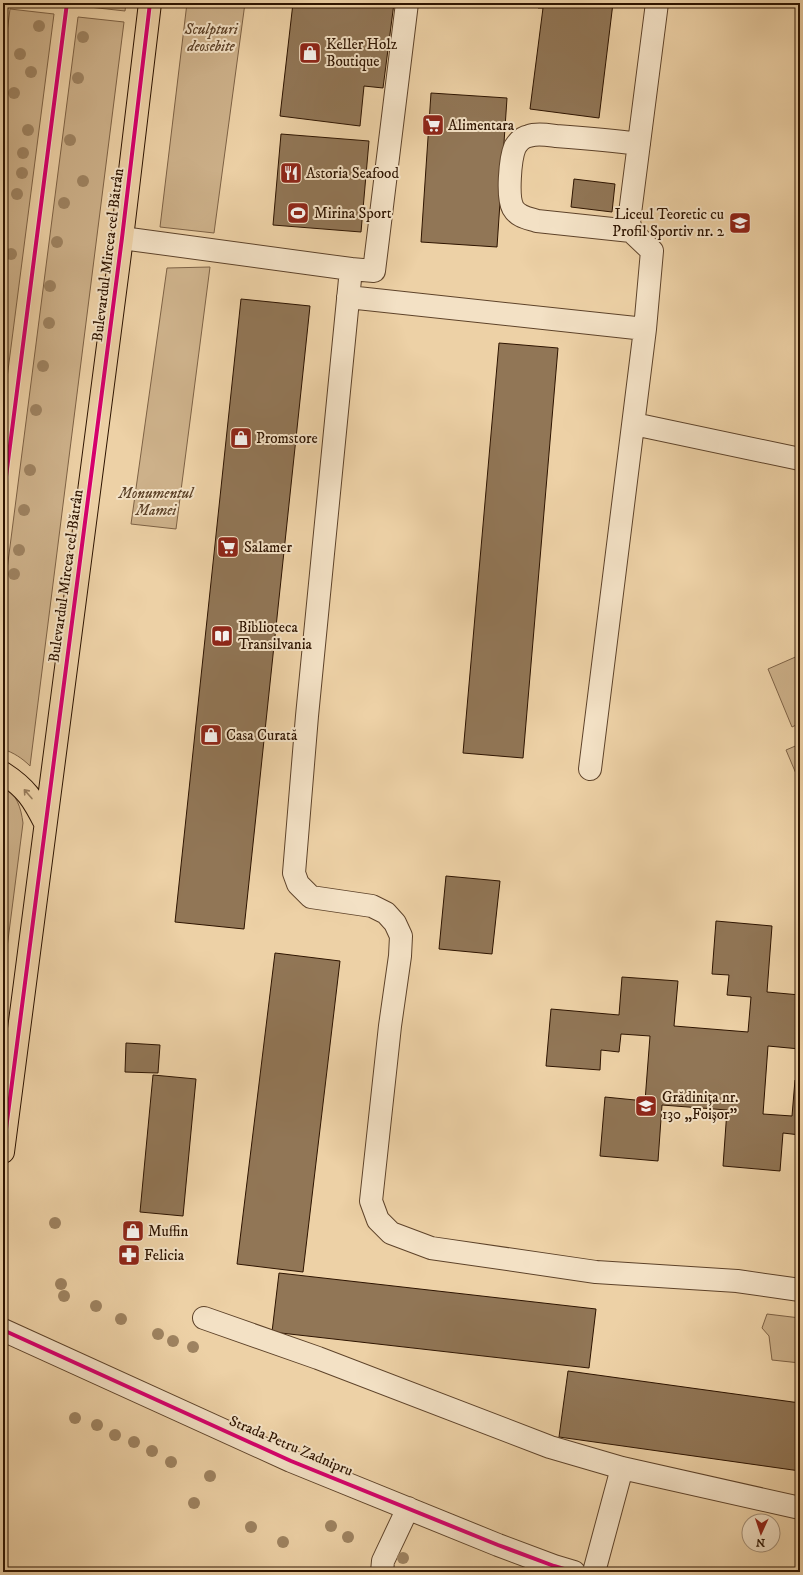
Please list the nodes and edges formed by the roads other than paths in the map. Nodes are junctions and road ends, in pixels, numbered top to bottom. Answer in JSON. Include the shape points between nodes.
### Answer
{"nodes":[{"id":1,"x":150,"y":3,"type":"edge"},
{"id":2,"x":407,"y":3,"type":"edge"},
{"id":3,"x":657,"y":3,"type":"edge"},
{"id":4,"x":639,"y":144,"type":"junction"},
{"id":5,"x":631,"y":231,"type":"junction"},
{"id":6,"x":122,"y":238,"type":"junction"},
{"id":7,"x":351,"y":268,"type":"junction"},
{"id":8,"x":348,"y":297,"type":"junction"},
{"id":9,"x":645,"y":329,"type":"junction"},
{"id":10,"x":634,"y":424,"type":"junction"},
{"id":11,"x":800,"y":459,"type":"edge"},
{"id":12,"x":590,"y":769,"type":"dead end"},
{"id":13,"x":3,"y":773,"type":"edge"},
{"id":14,"x":45,"y":823,"type":"junction"},
{"id":15,"x":3,"y":1152,"type":"edge"},
{"id":16,"x":800,"y":1290,"type":"edge"},
{"id":17,"x":204,"y":1318,"type":"dead end"},
{"id":18,"x":3,"y":1330,"type":"edge"},
{"id":19,"x":622,"y":1468,"type":"junction"},
{"id":20,"x":408,"y":1508,"type":"junction"},
{"id":21,"x":800,"y":1508,"type":"edge"},
{"id":22,"x":382,"y":1572,"type":"edge"},
{"id":23,"x":574,"y":1572,"type":"edge"},
{"id":24,"x":594,"y":1572,"type":"edge"}],
"edges":[{"from":1,"to":6,"type":"main road","name":"Bulevardul Mircea cel Bătrân"},
{"from":2,"to":7,"type":"street","via":[[374,271]]},
{"from":3,"to":4,"type":"street"},
{"from":4,"to":5,"type":"street","via":[[629,221]]},
{"from":4,"to":5,"type":"street","via":[[533,135],[521,140],[515,148],[512,162],[513,208],[522,217],[537,221]]},
{"from":5,"to":9,"type":"street","via":[[652,250]]},
{"from":6,"to":7,"type":"street"},
{"from":6,"to":14,"type":"main road","name":"Bulevardul Mircea cel Bătrân"},
{"from":7,"to":8,"type":"street"},
{"from":8,"to":9,"type":"street"},
{"from":8,"to":16,"type":"street","via":[[294,873],[298,884],[311,897],[372,906],[386,913],[395,923],[401,936],[371,1201],[378,1220],[391,1233],[431,1248],[596,1272],[737,1281]]},
{"from":9,"to":10,"type":"street"},
{"from":10,"to":11,"type":"street"},
{"from":10,"to":12,"type":"street"},
{"from":14,"to":13,"type":"main road","one_way":true,"via":[[34,801],[18,782]]},
{"from":14,"to":15,"type":"main road","name":"Bulevardul Mircea cel Bătrân"},
{"from":17,"to":19,"type":"street","via":[[326,1361],[550,1447]]},
{"from":18,"to":20,"type":"street","name":"Strada Petru Zadnipru","via":[[291,1461]]},
{"from":19,"to":21,"type":"street"},
{"from":19,"to":24,"type":"street"},
{"from":20,"to":22,"type":"street","via":[[382,1561]]},
{"from":20,"to":23,"type":"street","name":"Strada Petru Zadnipru"}]}
